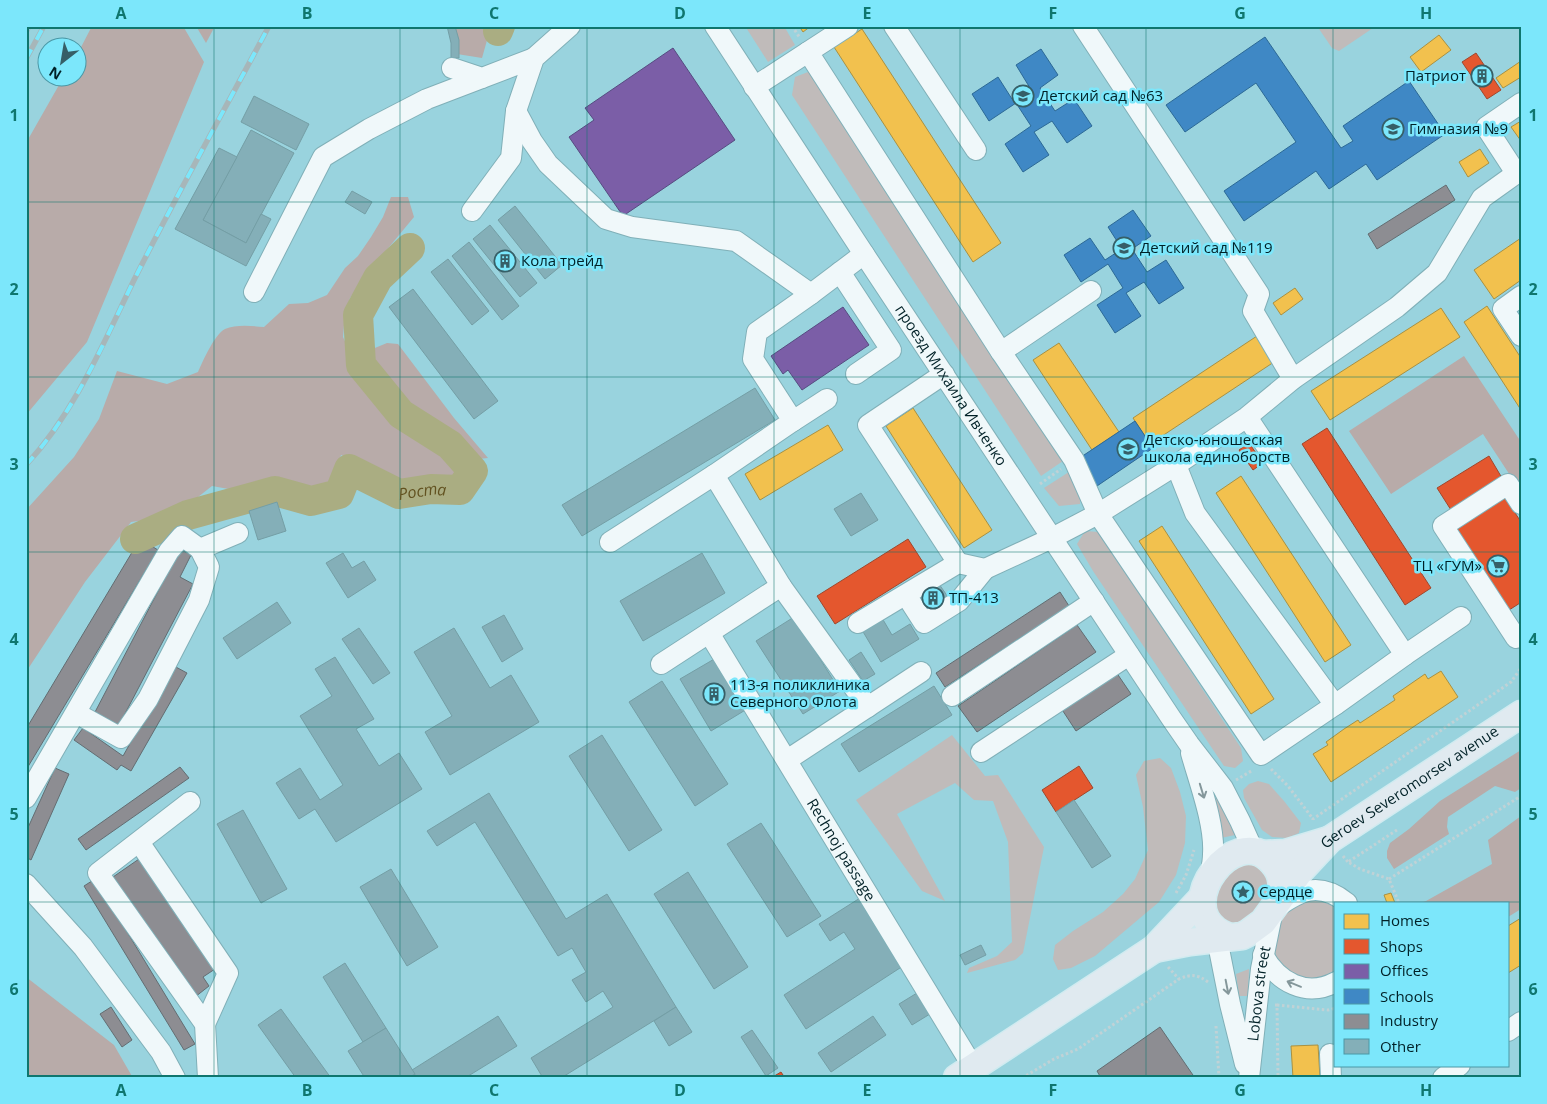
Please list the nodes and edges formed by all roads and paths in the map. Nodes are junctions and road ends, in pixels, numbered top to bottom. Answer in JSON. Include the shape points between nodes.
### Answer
{"nodes":[{"id":1,"x":570,"y":26,"type":"edge"},
{"id":2,"x":715,"y":26,"type":"edge"},
{"id":3,"x":848,"y":26,"type":"edge"},
{"id":4,"x":894,"y":26,"type":"edge"},
{"id":5,"x":1083,"y":26,"type":"edge"},
{"id":6,"x":808,"y":52,"type":"junction"},
{"id":7,"x":534,"y":58,"type":"junction"},
{"id":8,"x":452,"y":68,"type":"dead end"},
{"id":9,"x":482,"y":78,"type":"junction"},
{"id":10,"x":754,"y":87,"type":"junction"},
{"id":11,"x":1521,"y":103,"type":"edge"},
{"id":12,"x":516,"y":111,"type":"junction"},
{"id":13,"x":976,"y":150,"type":"dead end"},
{"id":14,"x":1519,"y":171,"type":"edge"},
{"id":15,"x":472,"y":212,"type":"dead end"},
{"id":16,"x":864,"y":254,"type":"junction"},
{"id":17,"x":840,"y":272,"type":"junction"},
{"id":18,"x":1091,"y":291,"type":"dead end"},
{"id":19,"x":254,"y":292,"type":"dead end"},
{"id":20,"x":811,"y":294,"type":"junction"},
{"id":21,"x":1521,"y":296,"type":"edge"},
{"id":22,"x":1521,"y":336,"type":"edge"},
{"id":23,"x":1001,"y":352,"type":"junction"},
{"id":24,"x":856,"y":374,"type":"dead end"},
{"id":25,"x":944,"y":374,"type":"junction"},
{"id":26,"x":1293,"y":379,"type":"junction"},
{"id":27,"x":828,"y":399,"type":"dead end"},
{"id":28,"x":1247,"y":417,"type":"junction"},
{"id":29,"x":793,"y":421,"type":"junction"},
{"id":30,"x":1074,"y":460,"type":"junction"},
{"id":31,"x":1176,"y":465,"type":"junction"},
{"id":32,"x":714,"y":475,"type":"junction"},
{"id":33,"x":1040,"y":484,"type":"dead end"},
{"id":34,"x":1521,"y":504,"type":"edge"},
{"id":35,"x":1098,"y":514,"type":"junction"},
{"id":36,"x":238,"y":533,"type":"dead end"},
{"id":37,"x":1052,"y":538,"type":"junction"},
{"id":38,"x":610,"y":542,"type":"dead end"},
{"id":39,"x":200,"y":549,"type":"junction"},
{"id":40,"x":958,"y":563,"type":"junction"},
{"id":41,"x":986,"y":569,"type":"junction"},
{"id":42,"x":781,"y":586,"type":"junction"},
{"id":43,"x":906,"y":594,"type":"junction"},
{"id":44,"x":1094,"y":601,"type":"junction"},
{"id":45,"x":1461,"y":617,"type":"dead end"},
{"id":46,"x":858,"y":624,"type":"dead end"},
{"id":47,"x":709,"y":633,"type":"junction"},
{"id":48,"x":1519,"y":642,"type":"edge"},
{"id":49,"x":1129,"y":655,"type":"junction"},
{"id":50,"x":1405,"y":655,"type":"junction"},
{"id":51,"x":661,"y":664,"type":"dead end"},
{"id":52,"x":1521,"y":668,"type":"edge"},
{"id":53,"x":921,"y":672,"type":"dead end"},
{"id":54,"x":952,"y":696,"type":"dead end"},
{"id":55,"x":1335,"y":705,"type":"junction"},
{"id":56,"x":868,"y":708,"type":"junction"},
{"id":57,"x":76,"y":713,"type":"junction"},
{"id":58,"x":1521,"y":714,"type":"edge"},
{"id":59,"x":1189,"y":744,"type":"junction"},
{"id":60,"x":981,"y":752,"type":"dead end"},
{"id":61,"x":787,"y":760,"type":"junction"},
{"id":62,"x":1521,"y":796,"type":"edge"},
{"id":63,"x":26,"y":798,"type":"edge"},
{"id":64,"x":190,"y":802,"type":"dead end"},
{"id":65,"x":1397,"y":830,"type":"dead end"},
{"id":66,"x":1329,"y":840,"type":"junction"},
{"id":67,"x":139,"y":842,"type":"junction"},
{"id":68,"x":1258,"y":852,"type":"junction"},
{"id":69,"x":1348,"y":862,"type":"junction"},
{"id":70,"x":1389,"y":879,"type":"junction"},
{"id":71,"x":26,"y":884,"type":"edge"},
{"id":72,"x":1206,"y":888,"type":"junction"},
{"id":73,"x":1346,"y":902,"type":"edge"},
{"id":74,"x":1399,"y":902,"type":"edge"},
{"id":75,"x":1277,"y":903,"type":"junction"},
{"id":76,"x":1221,"y":935,"type":"junction"},
{"id":77,"x":1154,"y":949,"type":"junction"},
{"id":78,"x":1263,"y":955,"type":"junction"},
{"id":79,"x":1178,"y":979,"type":"dead end"},
{"id":80,"x":1210,"y":983,"type":"dead end"},
{"id":81,"x":1334,"y":983,"type":"edge"},
{"id":82,"x":1212,"y":988,"type":"dead end"},
{"id":83,"x":1277,"y":1005,"type":"dead end"},
{"id":84,"x":1334,"y":1008,"type":"edge"},
{"id":85,"x":1216,"y":1022,"type":"dead end"},
{"id":86,"x":1521,"y":1022,"type":"edge"},
{"id":87,"x":205,"y":1024,"type":"junction"},
{"id":88,"x":1510,"y":1030,"type":"edge"},
{"id":89,"x":1330,"y":1054,"type":"dead end"},
{"id":90,"x":1459,"y":1066,"type":"edge"},
{"id":91,"x":965,"y":1073,"type":"edge"},
{"id":92,"x":175,"y":1078,"type":"edge"},
{"id":93,"x":208,"y":1078,"type":"edge"},
{"id":94,"x":1022,"y":1078,"type":"edge"},
{"id":95,"x":1219,"y":1078,"type":"edge"},
{"id":96,"x":1249,"y":1078,"type":"edge"},
{"id":97,"x":1331,"y":1078,"type":"edge"},
{"id":98,"x":1443,"y":1078,"type":"edge"}],
"edges":[{"from":1,"to":7,"type":"street"},
{"from":2,"to":10,"type":"street","name":"проезд Михаила Ивченко"},
{"from":3,"to":6,"type":"street"},
{"from":4,"to":13,"type":"street"},
{"from":5,"to":26,"type":"street","via":[[1260,294],[1253,311]]},
{"from":6,"to":10,"type":"street"},
{"from":6,"to":23,"type":"street"},
{"from":7,"to":9,"type":"street"},
{"from":7,"to":12,"type":"street"},
{"from":8,"to":9,"type":"street"},
{"from":9,"to":19,"type":"street","via":[[427,98],[323,157]]},
{"from":10,"to":16,"type":"street","name":"проезд Михаила Ивченко"},
{"from":11,"to":14,"type":"street","via":[[1486,127]]},
{"from":12,"to":15,"type":"street","via":[[510,158]]},
{"from":12,"to":20,"type":"street","via":[[548,164],[606,219],[632,227],[736,240]]},
{"from":14,"to":26,"type":"street","via":[[1482,198],[1437,274],[1398,307]]},
{"from":16,"to":17,"type":"street"},
{"from":16,"to":25,"type":"street","name":"проезд Михаила Ивченко"},
{"from":17,"to":20,"type":"street"},
{"from":17,"to":24,"type":"street","via":[[891,350]]},
{"from":18,"to":23,"type":"street"},
{"from":20,"to":29,"type":"street","via":[[757,332],[754,359]]},
{"from":21,"to":22,"type":"street","via":[[1503,309]]},
{"from":23,"to":30,"type":"street"},
{"from":25,"to":37,"type":"street","name":"проезд Михаила Ивченко"},
{"from":25,"to":40,"type":"street","via":[[868,425]]},
{"from":26,"to":28,"type":"street"},
{"from":27,"to":29,"type":"street"},
{"from":28,"to":31,"type":"street"},
{"from":28,"to":50,"type":"street"},
{"from":29,"to":32,"type":"street"},
{"from":30,"to":33,"type":"path"},
{"from":30,"to":35,"type":"street"},
{"from":31,"to":35,"type":"street"},
{"from":31,"to":55,"type":"street","via":[[1195,513]]},
{"from":32,"to":38,"type":"street"},
{"from":32,"to":42,"type":"street"},
{"from":34,"to":48,"type":"street","via":[[1508,484],[1443,526]]},
{"from":35,"to":37,"type":"street"},
{"from":35,"to":55,"type":"street","via":[[1261,756]]},
{"from":36,"to":39,"type":"street"},
{"from":37,"to":41,"type":"street"},
{"from":37,"to":44,"type":"street","name":"проезд Михаила Ивченко"},
{"from":39,"to":57,"type":"street","via":[[182,536],[169,551]]},
{"from":39,"to":57,"type":"street","via":[[209,567],[199,600],[148,699],[121,738]]},
{"from":40,"to":41,"type":"street"},
{"from":40,"to":43,"type":"street"},
{"from":41,"to":43,"type":"street","via":[[959,600],[924,623]]},
{"from":42,"to":47,"type":"street"},
{"from":42,"to":56,"type":"street"},
{"from":43,"to":46,"type":"street"},
{"from":44,"to":49,"type":"street","name":"проезд Михаила Ивченко"},
{"from":44,"to":54,"type":"street"},
{"from":45,"to":50,"type":"street"},
{"from":47,"to":51,"type":"street"},
{"from":47,"to":61,"type":"street","name":"Rechnoj passage"},
{"from":49,"to":59,"type":"street","name":"проезд Михаила Ивченко"},
{"from":49,"to":60,"type":"street"},
{"from":50,"to":55,"type":"street"},
{"from":52,"to":66,"type":"path","via":[[1511,682],[1313,819]]},
{"from":53,"to":56,"type":"street"},
{"from":56,"to":61,"type":"street"},
{"from":57,"to":63,"type":"street"},
{"from":58,"to":66,"type":"main road","name":"Geroev Severomorsev avenue"},
{"from":59,"to":68,"type":"street","via":[[1223,788]]},
{"from":59,"to":72,"type":"street","one_way":true,"via":[[1212,836],[1213,853]]},
{"from":61,"to":91,"type":"street","name":"Rechnoj passage"},
{"from":62,"to":70,"type":"path"},
{"from":64,"to":67,"type":"street"},
{"from":65,"to":69,"type":"path"},
{"from":66,"to":68,"type":"main road","name":"Geroev Severomorsev avenue","via":[[1286,853]]},
{"from":66,"to":69,"type":"path"},
{"from":66,"to":75,"type":"main road","name":"Geroev Severomorsev avenue"},
{"from":67,"to":87,"type":"street","via":[[228,973]]},
{"from":67,"to":87,"type":"street","via":[[98,873]]},
{"from":68,"to":72,"type":"main road","name":"Geroev Severomorsev avenue","via":[[1236,853],[1229,857],[1215,870]]},
{"from":68,"to":75,"type":"main road","via":[[1273,862],[1280,873],[1282,882]]},
{"from":69,"to":70,"type":"path"},
{"from":70,"to":74,"type":"path"},
{"from":71,"to":92,"type":"street","via":[[84,947],[161,1052]]},
{"from":72,"to":76,"type":"main road","via":[[1204,912]]},
{"from":72,"to":77,"type":"main road","name":"Geroev Severomorsev avenue"},
{"from":73,"to":75,"type":"street","via":[[1322,889],[1298,893]]},
{"from":75,"to":76,"type":"main road","name":"Geroev Severomorsev avenue","via":[[1263,922],[1248,933],[1242,936]]},
{"from":75,"to":78,"type":"street","name":"Lobova street"},
{"from":76,"to":77,"type":"main road","name":"Geroev Severomorsev avenue"},
{"from":76,"to":96,"type":"street","name":"Lobova street","one_way":true,"via":[[1230,1004]]},
{"from":77,"to":91,"type":"main road","name":"Geroev Severomorsev avenue"},
{"from":81,"to":78,"type":"street","one_way":true,"via":[[1313,989],[1300,987],[1280,977]]},
{"from":78,"to":96,"type":"street","name":"Lobova street"},
{"from":79,"to":94,"type":"path","via":[[1078,1049]]},
{"from":80,"to":82,"type":"path"},
{"from":83,"to":84,"type":"path"},
{"from":85,"to":95,"type":"path"},
{"from":86,"to":88,"type":"street"},
{"from":87,"to":93,"type":"street"},
{"from":89,"to":97,"type":"street"},
{"from":90,"to":98,"type":"street"}]}
